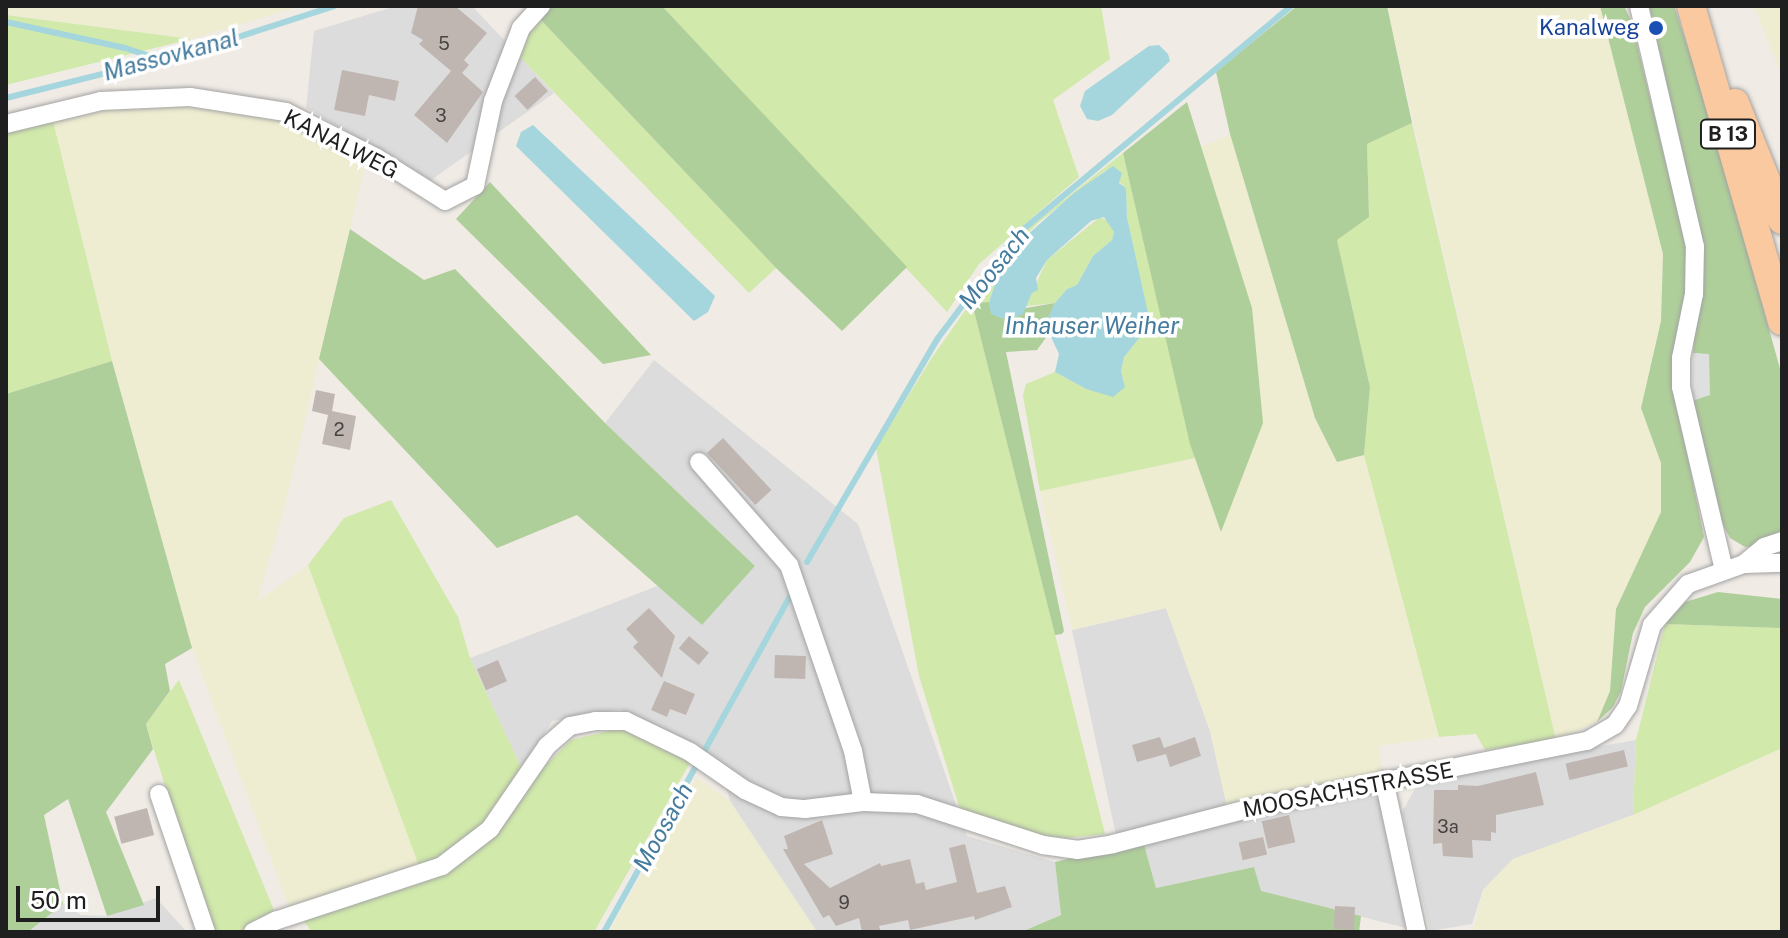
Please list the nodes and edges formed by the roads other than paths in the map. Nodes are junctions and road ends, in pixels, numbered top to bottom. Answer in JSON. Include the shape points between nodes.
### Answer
{"nodes":[{"id":1,"x":541,"y":6,"type":"edge"},
{"id":2,"x":1691,"y":6,"type":"edge"},
{"id":3,"x":1640,"y":10,"type":"edge"},
{"id":4,"x":1702,"y":38,"type":"junction"},
{"id":5,"x":6,"y":124,"type":"edge"},
{"id":6,"x":1782,"y":220,"type":"edge"},
{"id":7,"x":1782,"y":321,"type":"edge"},
{"id":8,"x":699,"y":462,"type":"dead end"},
{"id":9,"x":1782,"y":541,"type":"edge"},
{"id":10,"x":1782,"y":563,"type":"edge"},
{"id":11,"x":1744,"y":564,"type":"junction"},
{"id":12,"x":1724,"y":570,"type":"junction"},
{"id":13,"x":1384,"y":780,"type":"junction"},
{"id":14,"x":159,"y":794,"type":"dead end"},
{"id":15,"x":863,"y":802,"type":"junction"},
{"id":16,"x":206,"y":932,"type":"edge"},
{"id":17,"x":253,"y":932,"type":"edge"},
{"id":18,"x":1417,"y":932,"type":"edge"}],
"edges":[{"from":1,"to":5,"type":"street","name":"KANALWEG","via":[[521,28],[493,101],[475,186],[445,201],[377,158],[286,112],[190,97],[101,101]]},
{"from":2,"to":4,"type":"main road","number":"B 13"},
{"from":3,"to":12,"type":"street","via":[[1695,247],[1681,387]]},
{"from":4,"to":6,"type":"main road","number":"B 13","via":[[1719,66]]},
{"from":4,"to":7,"type":"main road","number":"B 13"},
{"from":8,"to":15,"type":"street","via":[[789,565],[853,751]]},
{"from":9,"to":11,"type":"street","name":"MOOSACHSTRASSE","via":[[1764,547]]},
{"from":10,"to":11,"type":"street","name":"MOOSACHSTRASSE"},
{"from":11,"to":12,"type":"street","name":"MOOSACHSTRASSE"},
{"from":12,"to":13,"type":"street","name":"MOOSACHSTRASSE","via":[[1688,584],[1652,625],[1628,706],[1615,725],[1587,741]]},
{"from":13,"to":15,"type":"street","name":"MOOSACHSTRASSE","via":[[1077,850],[1043,845],[934,808]]},
{"from":13,"to":18,"type":"street"},
{"from":14,"to":16,"type":"street"},
{"from":15,"to":17,"type":"street","name":"MOOSACHSTRASSE","via":[[781,807],[626,721],[570,726],[547,746],[490,829],[467,850],[442,866]]}]}
